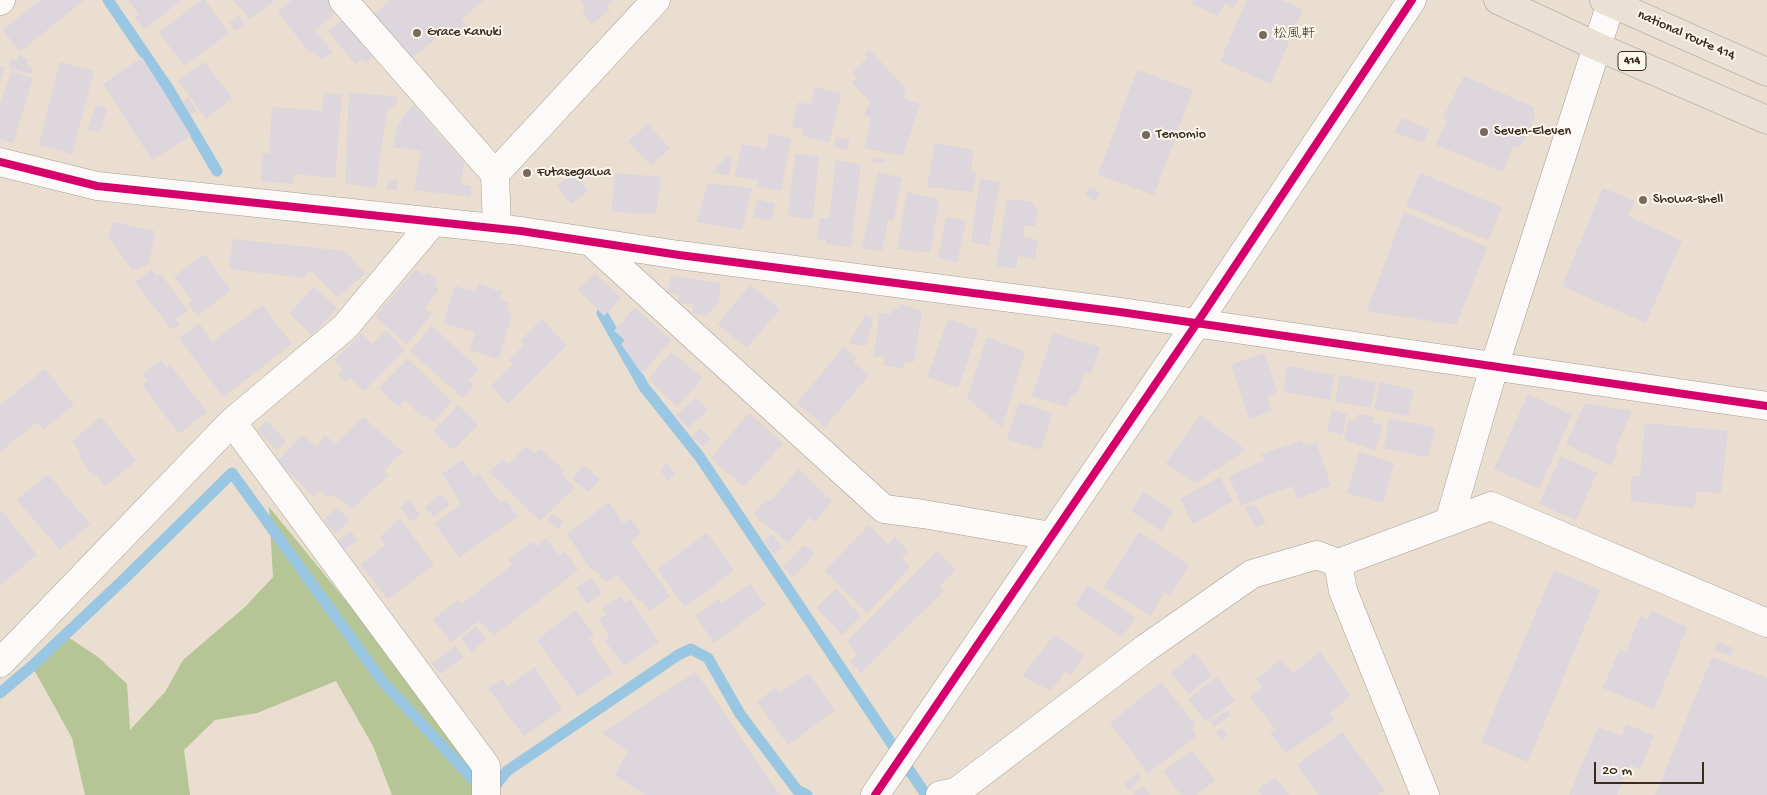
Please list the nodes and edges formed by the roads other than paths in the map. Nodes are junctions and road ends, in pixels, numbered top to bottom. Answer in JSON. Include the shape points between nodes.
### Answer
{"nodes":[{"id":1,"x":343,"y":0,"type":"edge"},
{"id":2,"x":656,"y":0,"type":"edge"},
{"id":3,"x":1412,"y":0,"type":"edge"},
{"id":4,"x":1498,"y":0,"type":"edge"},
{"id":5,"x":1609,"y":1,"type":"edge"},
{"id":6,"x":1596,"y":46,"type":"junction"},
{"id":7,"x":1767,"y":72,"type":"edge"},
{"id":8,"x":1767,"y":120,"type":"edge"},
{"id":9,"x":0,"y":162,"type":"edge"},
{"id":10,"x":495,"y":174,"type":"junction"},
{"id":11,"x":432,"y":223,"type":"junction"},
{"id":12,"x":497,"y":229,"type":"junction"},
{"id":13,"x":592,"y":243,"type":"junction"},
{"id":14,"x":1197,"y":324,"type":"junction"},
{"id":15,"x":1494,"y":367,"type":"junction"},
{"id":16,"x":1767,"y":406,"type":"edge"},
{"id":17,"x":232,"y":422,"type":"junction"},
{"id":18,"x":1449,"y":522,"type":"junction"},
{"id":19,"x":1051,"y":536,"type":"junction"},
{"id":20,"x":1338,"y":563,"type":"junction"},
{"id":21,"x":1767,"y":623,"type":"edge"},
{"id":22,"x":0,"y":663,"type":"edge"},
{"id":23,"x":486,"y":795,"type":"edge"},
{"id":24,"x":874,"y":795,"type":"edge"},
{"id":25,"x":940,"y":795,"type":"edge"},
{"id":26,"x":1425,"y":795,"type":"edge"}],
"edges":[{"from":1,"to":10,"type":"street"},
{"from":2,"to":10,"type":"street"},
{"from":3,"to":14,"type":"street"},
{"from":4,"to":6,"type":"highway","number":"414"},
{"from":5,"to":6,"type":"street"},
{"from":5,"to":7,"type":"highway","name":"national route 414"},
{"from":6,"to":8,"type":"highway","number":"414"},
{"from":6,"to":15,"type":"street"},
{"from":9,"to":11,"type":"street","via":[[97,186]]},
{"from":10,"to":12,"type":"street"},
{"from":11,"to":12,"type":"street"},
{"from":11,"to":17,"type":"street","via":[[346,328]]},
{"from":12,"to":13,"type":"street"},
{"from":13,"to":14,"type":"street"},
{"from":13,"to":19,"type":"street","via":[[884,508]]},
{"from":14,"to":15,"type":"street"},
{"from":14,"to":19,"type":"street"},
{"from":15,"to":16,"type":"street"},
{"from":15,"to":18,"type":"street"},
{"from":17,"to":22,"type":"street"},
{"from":17,"to":23,"type":"street","via":[[486,766]]},
{"from":18,"to":20,"type":"street"},
{"from":18,"to":21,"type":"street","via":[[1491,506]]},
{"from":19,"to":24,"type":"street"},
{"from":20,"to":25,"type":"street","via":[[1317,555],[1252,574],[1146,648],[956,792]]},
{"from":20,"to":26,"type":"street","via":[[1343,591]]}]}
